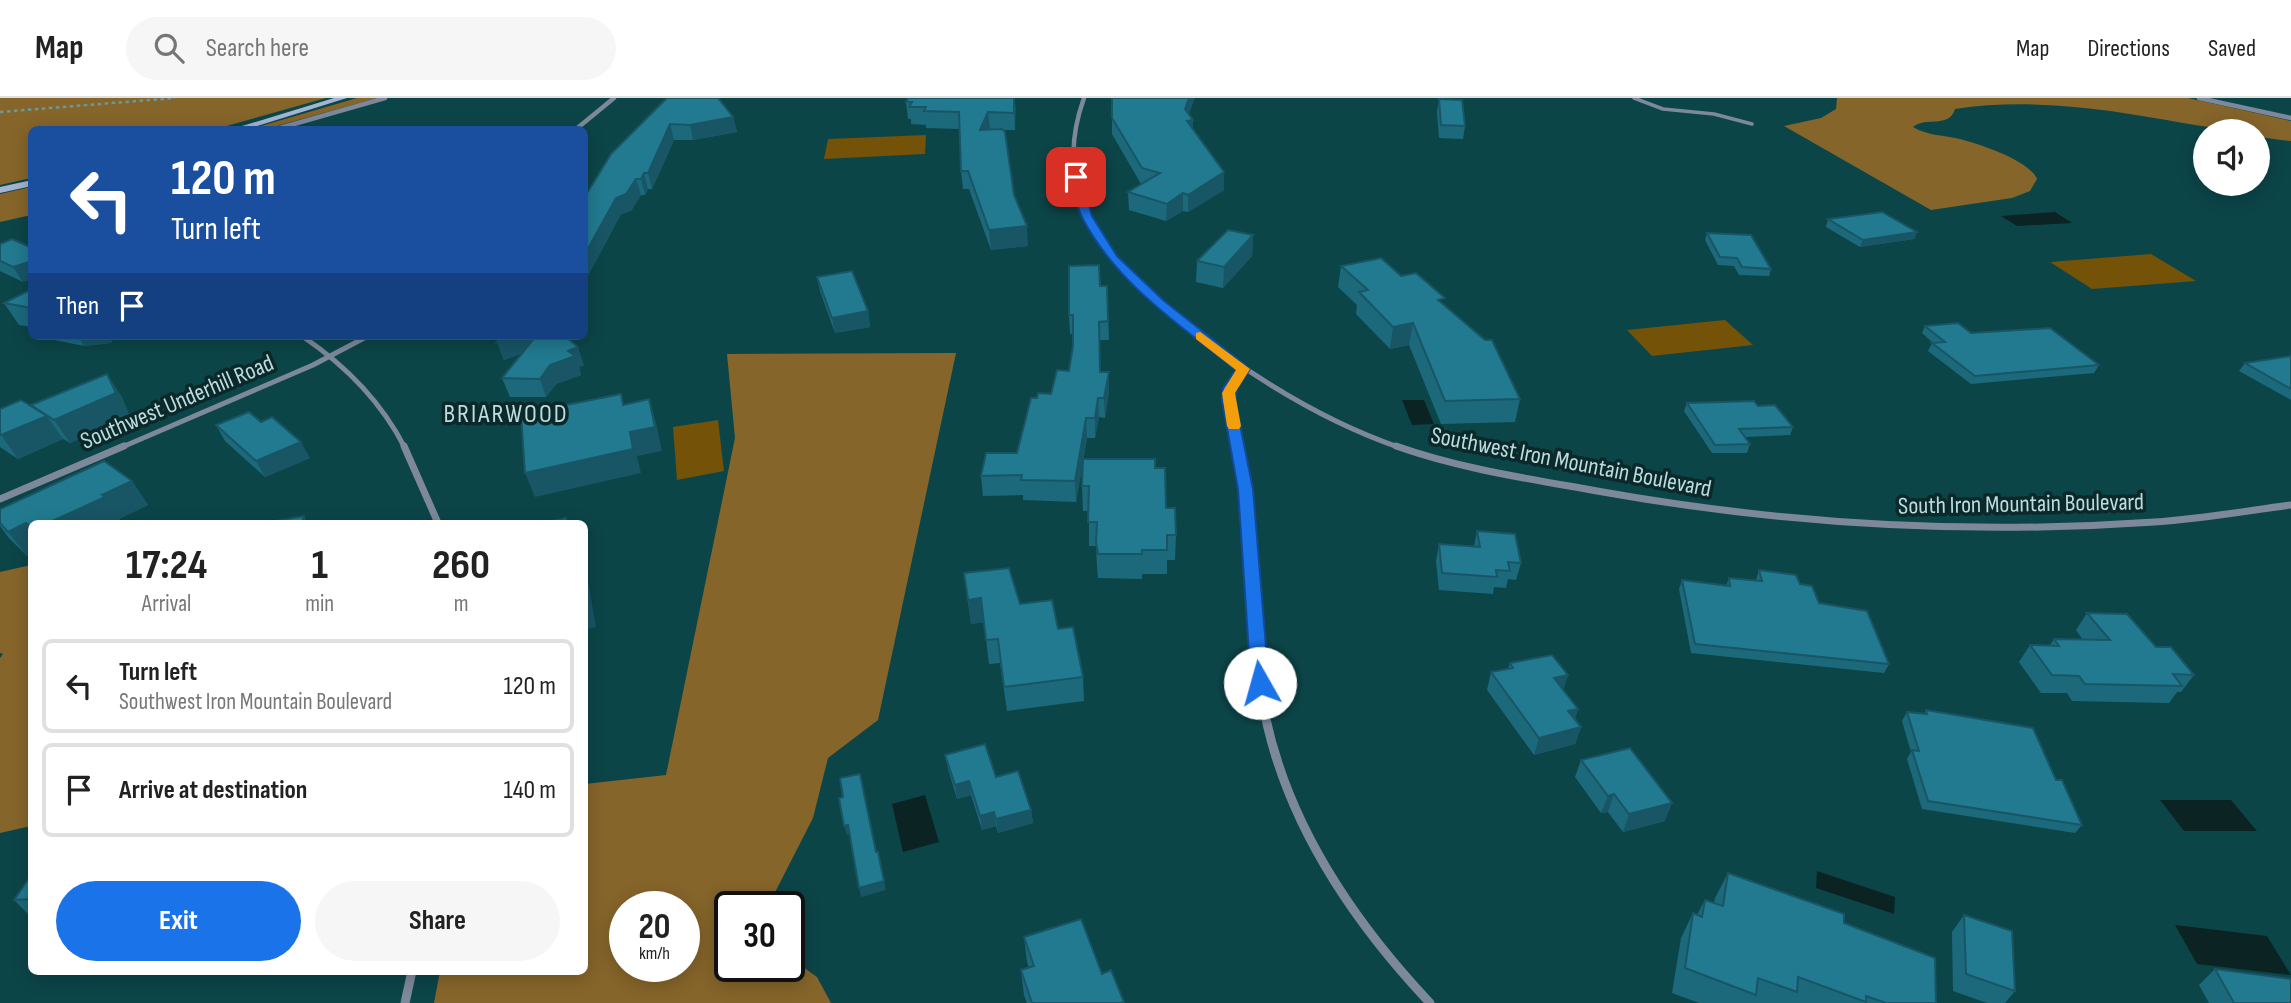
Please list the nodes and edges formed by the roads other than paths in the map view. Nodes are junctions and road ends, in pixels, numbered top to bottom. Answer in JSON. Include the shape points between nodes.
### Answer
{"nodes":[{"id":1,"x":343,"y":98,"type":"edge"},
{"id":2,"x":385,"y":98,"type":"edge"},
{"id":3,"x":614,"y":98,"type":"edge"},
{"id":4,"x":1084,"y":98,"type":"edge"},
{"id":5,"x":1634,"y":98,"type":"edge"},
{"id":6,"x":2199,"y":98,"type":"edge"},
{"id":7,"x":2291,"y":118,"type":"edge"},
{"id":8,"x":1752,"y":124,"type":"dead end"},
{"id":9,"x":247,"y":126,"type":"edge"},
{"id":10,"x":288,"y":126,"type":"edge"},
{"id":11,"x":580,"y":126,"type":"edge"},
{"id":12,"x":28,"y":184,"type":"edge"},
{"id":13,"x":0,"y":190,"type":"edge"},
{"id":14,"x":308,"y":340,"type":"edge"},
{"id":15,"x":360,"y":340,"type":"edge"},
{"id":16,"x":332,"y":355,"type":"junction"},
{"id":17,"x":1243,"y":369,"type":"junction"},
{"id":18,"x":0,"y":499,"type":"edge"},
{"id":19,"x":2291,"y":505,"type":"edge"},
{"id":20,"x":1751,"y":514,"type":"joint"},
{"id":21,"x":437,"y":520,"type":"edge"},
{"id":22,"x":411,"y":975,"type":"edge"},
{"id":23,"x":405,"y":1003,"type":"edge"},
{"id":24,"x":1430,"y":1003,"type":"edge"}],
"edges":[{"from":1,"to":9,"type":"main road"},
{"from":2,"to":10,"type":"street"},
{"from":3,"to":11,"type":"street"},
{"from":4,"to":17,"type":"street","name":"Southwest Iron Mountain Boulevard","via":[[1074,118],[1071,141],[1082,203],[1094,229],[1138,285]]},
{"from":5,"to":8,"type":"lane","via":[[1672,111]]},
{"from":6,"to":7,"type":"street"},
{"from":12,"to":13,"type":"main road"},
{"from":14,"to":16,"type":"street"},
{"from":15,"to":16,"type":"street","name":"Southwest Underhill Road"},
{"from":16,"to":18,"type":"street","name":"Southwest Underhill Road"},
{"from":16,"to":21,"type":"street","via":[[391,423],[411,457]]},
{"from":17,"to":20,"type":"street","name":"Southwest Iron Mountain Boulevard","via":[[1333,421],[1411,451],[1609,494]]},
{"from":17,"to":24,"type":"street","via":[[1230,388],[1229,400],[1245,489],[1256,657],[1273,750],[1285,788],[1337,884],[1389,957]]},
{"from":19,"to":20,"type":"street","name":"South Iron Mountain Boulevard","via":[[2156,522],[2034,527],[1896,526]]},
{"from":22,"to":23,"type":"street"}]}
